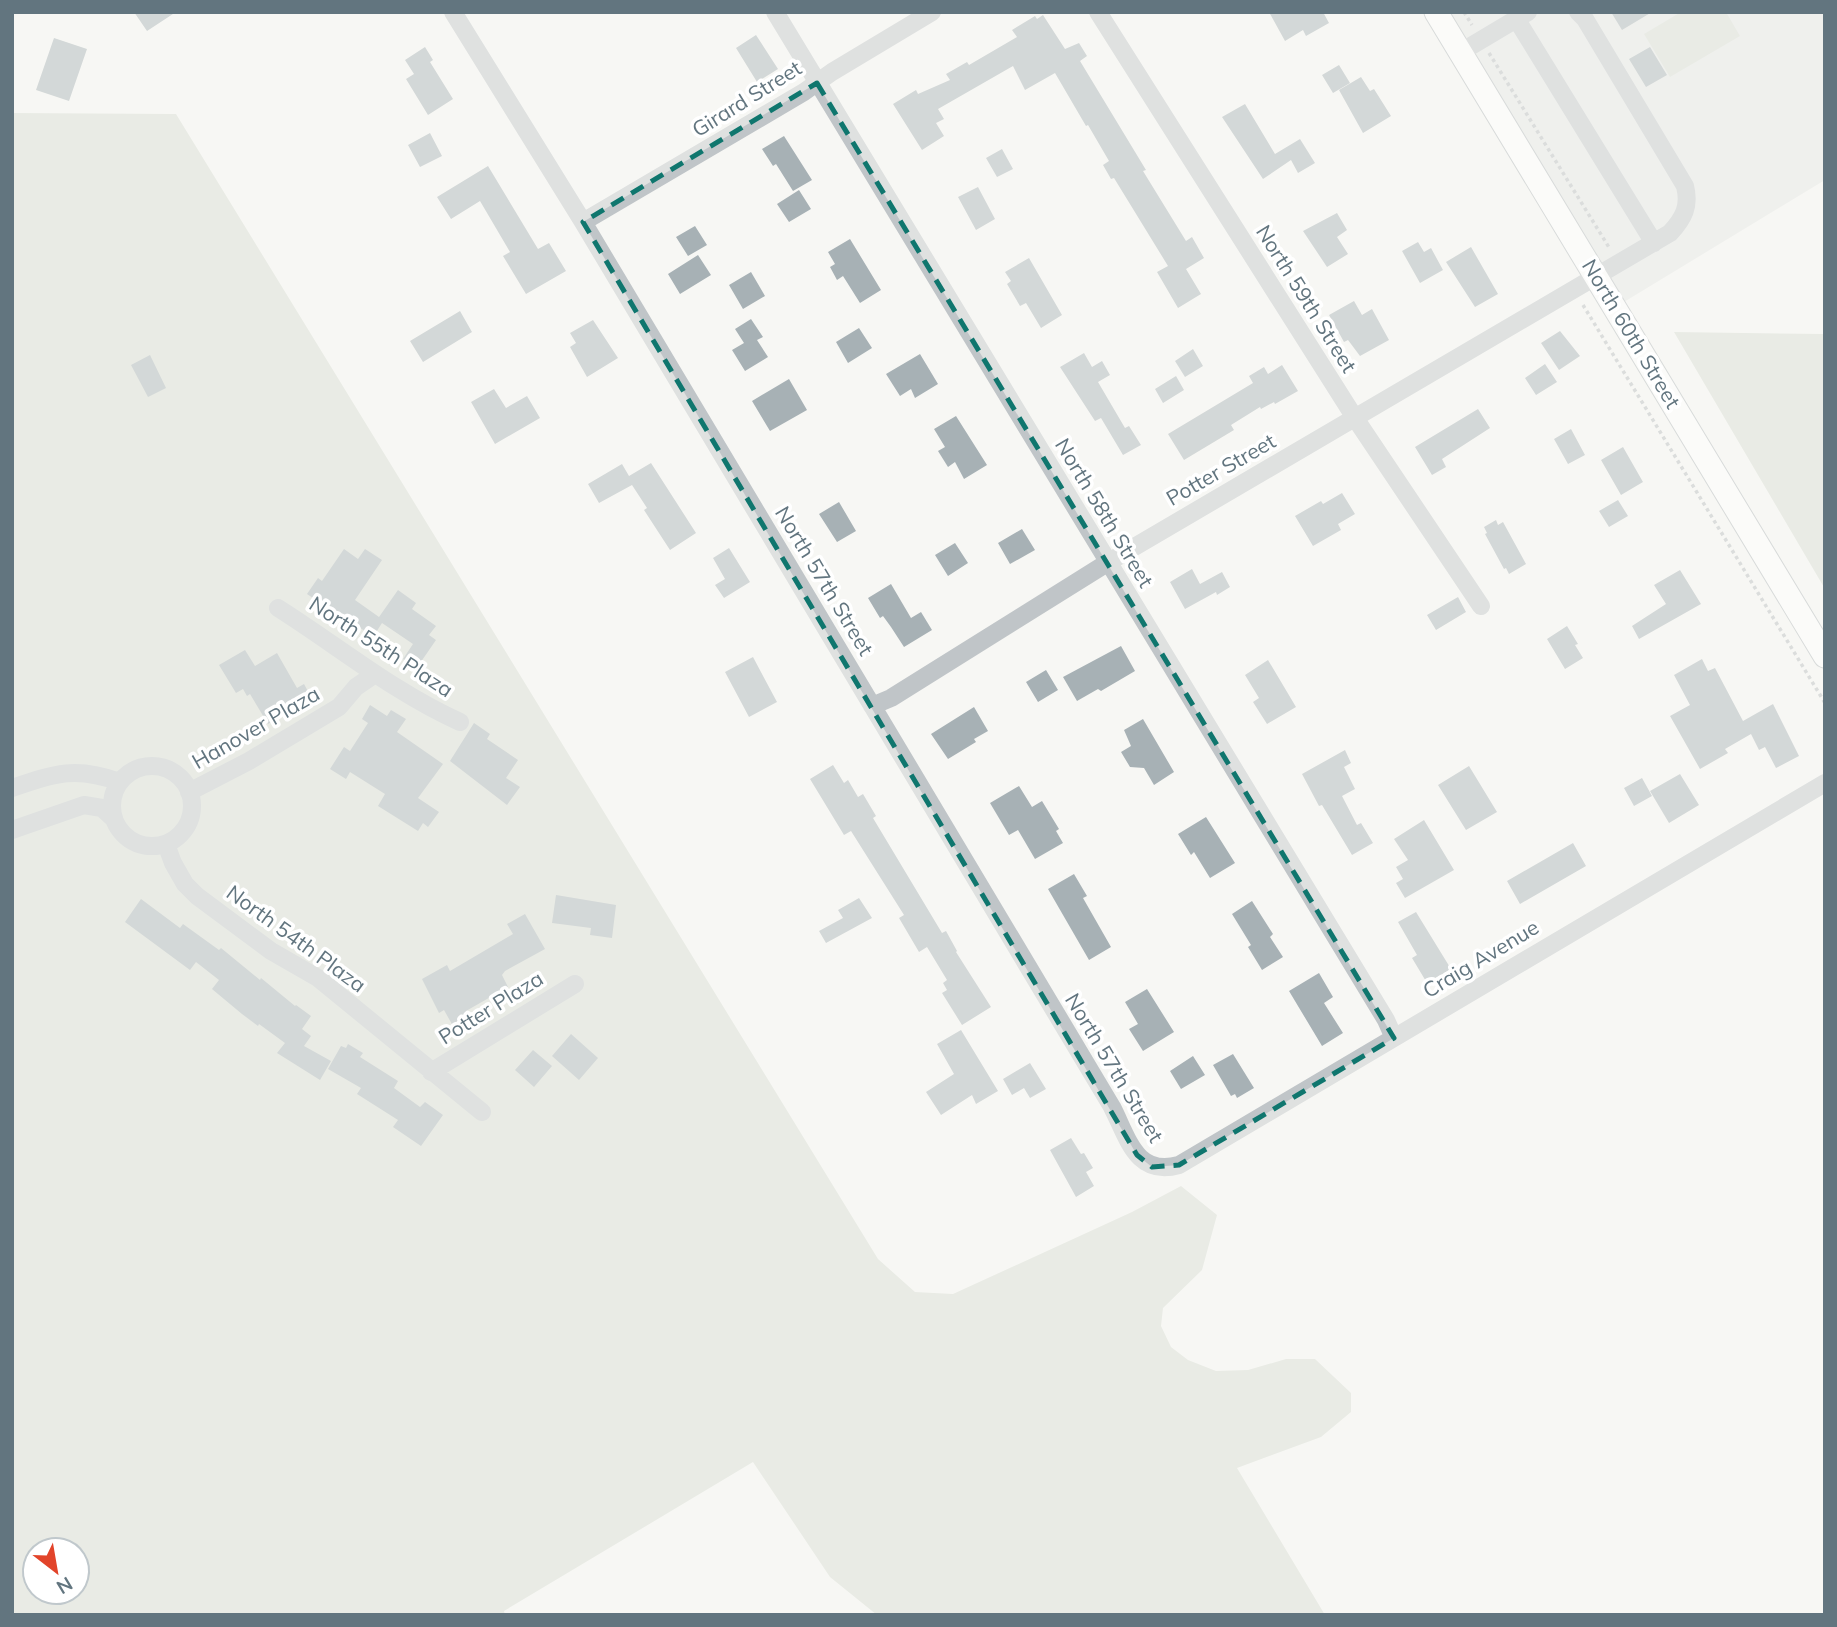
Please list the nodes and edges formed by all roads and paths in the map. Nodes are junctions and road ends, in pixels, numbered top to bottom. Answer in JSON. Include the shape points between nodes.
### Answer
{"nodes":[{"id":1,"x":453,"y":12,"type":"edge"},
{"id":2,"x":775,"y":12,"type":"edge"},
{"id":3,"x":932,"y":12,"type":"edge"},
{"id":4,"x":1098,"y":12,"type":"edge"},
{"id":5,"x":1436,"y":12,"type":"edge"},
{"id":6,"x":1464,"y":12,"type":"edge"},
{"id":7,"x":1578,"y":12,"type":"edge"},
{"id":8,"x":1514,"y":17,"type":"edge"},
{"id":9,"x":1481,"y":40,"type":"junction"},
{"id":10,"x":1461,"y":52,"type":"junction"},
{"id":11,"x":817,"y":83,"type":"junction"},
{"id":12,"x":583,"y":222,"type":"junction"},
{"id":13,"x":1654,"y":243,"type":"junction"},
{"id":14,"x":1618,"y":263,"type":"junction"},
{"id":15,"x":1596,"y":276,"type":"junction"},
{"id":16,"x":1355,"y":418,"type":"junction"},
{"id":17,"x":1107,"y":563,"type":"junction"},
{"id":18,"x":1481,"y":606,"type":"dead end"},
{"id":19,"x":278,"y":608,"type":"dead end"},
{"id":20,"x":1825,"y":656,"type":"edge"},
{"id":21,"x":375,"y":674,"type":"junction"},
{"id":22,"x":872,"y":706,"type":"junction"},
{"id":23,"x":460,"y":722,"type":"dead end"},
{"id":24,"x":120,"y":782,"type":"junction"},
{"id":25,"x":1825,"y":783,"type":"edge"},
{"id":26,"x":12,"y":788,"type":"edge"},
{"id":27,"x":189,"y":792,"type":"junction"},
{"id":28,"x":113,"y":818,"type":"junction"},
{"id":29,"x":12,"y":830,"type":"edge"},
{"id":30,"x":166,"y":844,"type":"junction"},
{"id":31,"x":575,"y":984,"type":"dead end"},
{"id":32,"x":1394,"y":1038,"type":"junction"},
{"id":33,"x":430,"y":1072,"type":"junction"},
{"id":34,"x":482,"y":1112,"type":"dead end"},
{"id":35,"x":1158,"y":1168,"type":"joint"}],
"edges":[{"from":1,"to":12,"type":"street","name":"North 57th Street"},
{"from":2,"to":11,"type":"street","name":"North 58th Street"},
{"from":3,"to":11,"type":"street","name":"Girard Street"},
{"from":4,"to":16,"type":"street","name":"North 59th Street"},
{"from":5,"to":10,"type":"main road","name":"North 60th Street"},
{"from":6,"to":9,"type":"path"},
{"from":7,"to":13,"type":"street","name":"Potter Street","via":[[1685,186],[1686,211],[1670,233]]},
{"from":8,"to":9,"type":"street"},
{"from":8,"to":13,"type":"street"},
{"from":9,"to":10,"type":"street"},
{"from":9,"to":14,"type":"path"},
{"from":10,"to":15,"type":"main road","name":"North 60th Street"},
{"from":11,"to":12,"type":"street","name":"Girard Street"},
{"from":11,"to":17,"type":"street","name":"North 58th Street"},
{"from":12,"to":22,"type":"street","name":"North 57th Street"},
{"from":13,"to":14,"type":"street","name":"Potter Street"},
{"from":14,"to":15,"type":"street","name":"Potter Street"},
{"from":15,"to":16,"type":"street","name":"Potter Street"},
{"from":15,"to":20,"type":"main road","name":"North 60th Street"},
{"from":16,"to":17,"type":"street","name":"Potter Street"},
{"from":16,"to":18,"type":"street","name":"North 59th Street"},
{"from":17,"to":22,"type":"street","name":"Potter Street"},
{"from":17,"to":32,"type":"street","name":"North 58th Street"},
{"from":19,"to":21,"type":"street","name":"North 55th Plaza"},
{"from":21,"to":23,"type":"street","name":"North 55th Plaza"},
{"from":21,"to":27,"type":"street","name":"Hanover Plaza","via":[[355,687],[339,707]]},
{"from":22,"to":35,"type":"street","name":"North 57th Street","via":[[1137,1155]]},
{"from":24,"to":26,"type":"street","via":[[96,773],[56,773]]},
{"from":24,"to":27,"type":"street","via":[[131,772],[158,767],[171,771]]},
{"from":24,"to":28,"type":"street","via":[[114,793]]},
{"from":25,"to":32,"type":"street","name":"Craig Avenue"},
{"from":27,"to":30,"type":"street","via":[[190,819]]},
{"from":28,"to":29,"type":"street","via":[[102,808],[84,805]]},
{"from":28,"to":30,"type":"street","via":[[127,838],[138,844]]},
{"from":30,"to":33,"type":"street","name":"North 54th Plaza","via":[[185,884],[197,896],[271,951],[318,978]]},
{"from":31,"to":33,"type":"street","name":"Potter Plaza"},
{"from":32,"to":35,"type":"street","name":"Craig Avenue","via":[[1179,1165]]},
{"from":33,"to":34,"type":"street","name":"North 54th Plaza"}]}
